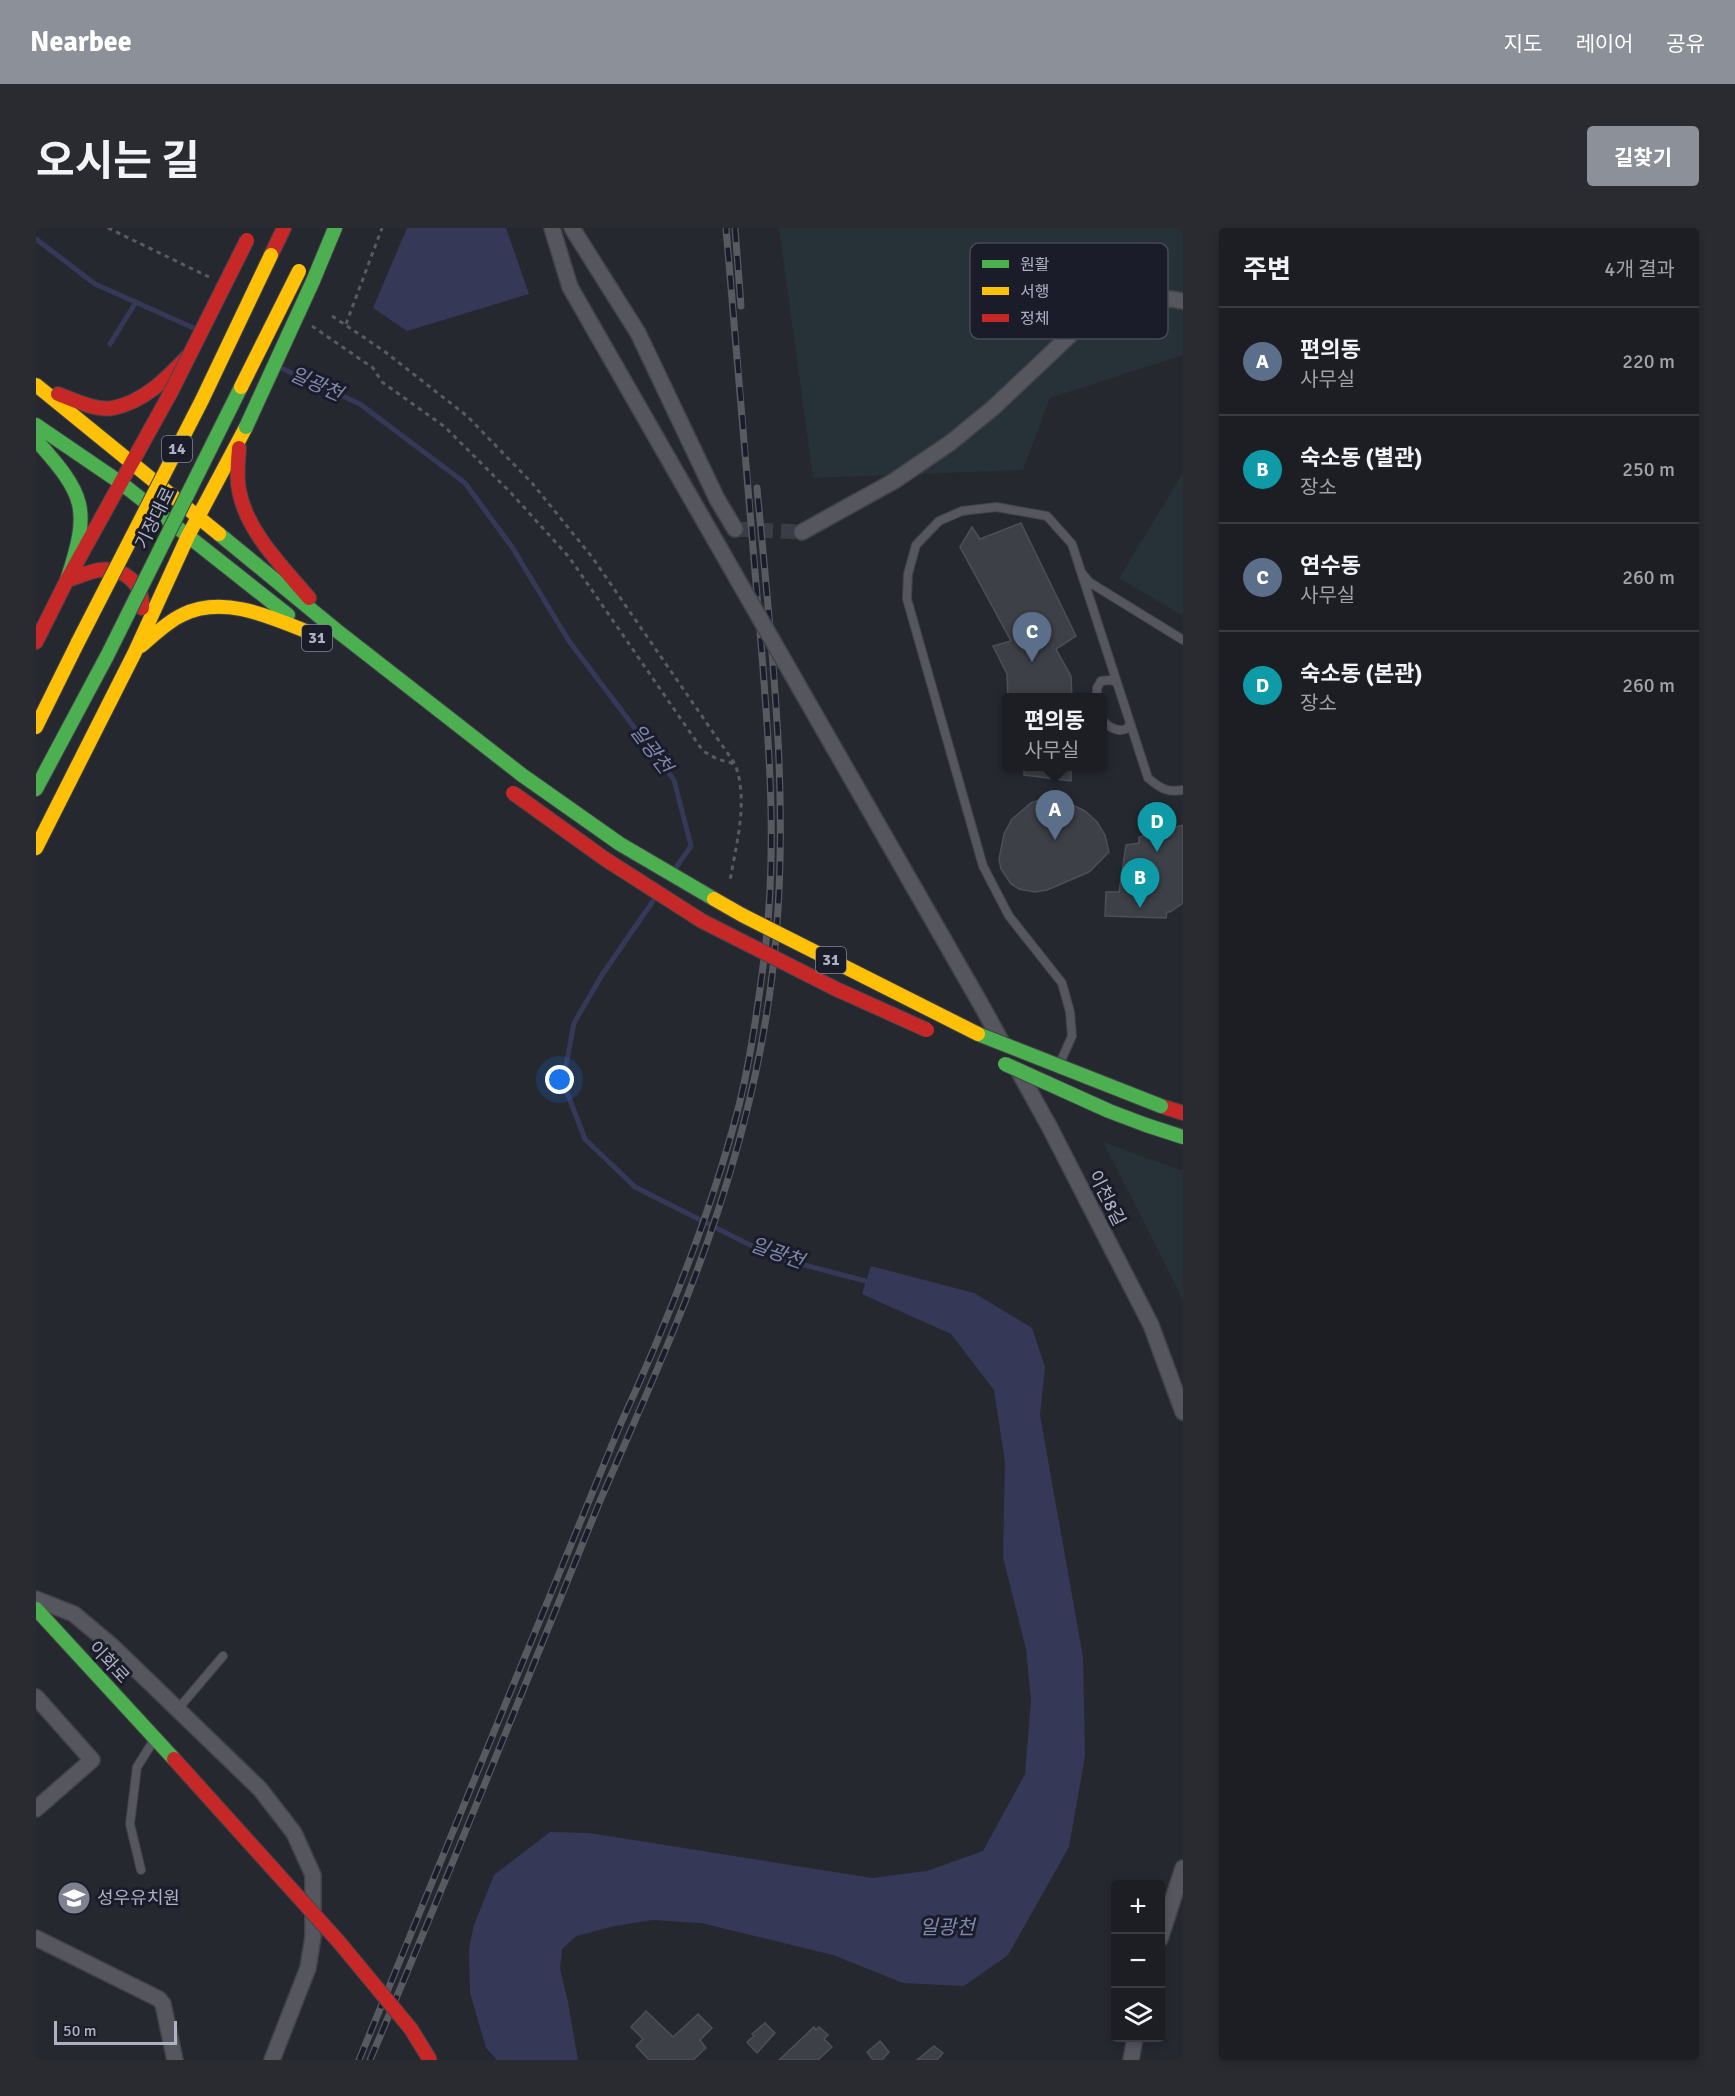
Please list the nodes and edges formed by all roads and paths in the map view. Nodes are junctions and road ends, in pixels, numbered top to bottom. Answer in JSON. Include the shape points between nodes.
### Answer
{"nodes":[{"id":1,"x":108,"y":228,"type":"edge"},
{"id":2,"x":284,"y":228,"type":"edge"},
{"id":3,"x":335,"y":228,"type":"edge"},
{"id":4,"x":382,"y":228,"type":"edge"},
{"id":5,"x":552,"y":228,"type":"edge"},
{"id":6,"x":572,"y":228,"type":"edge"},
{"id":7,"x":249,"y":234,"type":"edge"},
{"id":8,"x":303,"y":260,"type":"dead end"},
{"id":9,"x":214,"y":279,"type":"dead end"},
{"id":10,"x":1168,"y":299,"type":"edge"},
{"id":11,"x":1183,"y":301,"type":"edge"},
{"id":12,"x":332,"y":316,"type":"dead end"},
{"id":13,"x":346,"y":324,"type":"junction"},
{"id":14,"x":309,"y":325,"type":"dead end"},
{"id":15,"x":1066,"y":339,"type":"edge"},
{"id":16,"x":189,"y":356,"type":"junction"},
{"id":17,"x":36,"y":384,"type":"edge"},
{"id":18,"x":171,"y":392,"type":"junction"},
{"id":19,"x":36,"y":425,"type":"edge"},
{"id":20,"x":246,"y":427,"type":"junction"},
{"id":21,"x":36,"y":440,"type":"edge"},
{"id":22,"x":239,"y":442,"type":"junction"},
{"id":23,"x":132,"y":462,"type":"junction"},
{"id":24,"x":121,"y":483,"type":"junction"},
{"id":25,"x":199,"y":517,"type":"junction"},
{"id":26,"x":735,"y":529,"type":"dead end"},
{"id":27,"x":802,"y":532,"type":"tunnel mouth"},
{"id":28,"x":188,"y":536,"type":"junction"},
{"id":29,"x":1079,"y":570,"type":"junction"},
{"id":30,"x":68,"y":580,"type":"junction"},
{"id":31,"x":336,"y":630,"type":"junction"},
{"id":32,"x":1183,"y":640,"type":"edge"},
{"id":33,"x":36,"y":642,"type":"edge"},
{"id":34,"x":135,"y":652,"type":"junction"},
{"id":35,"x":1116,"y":682,"type":"junction"},
{"id":36,"x":1097,"y":693,"type":"edge"},
{"id":37,"x":1130,"y":723,"type":"junction"},
{"id":38,"x":1107,"y":724,"type":"edge"},
{"id":39,"x":36,"y":727,"type":"edge"},
{"id":40,"x":735,"y":765,"type":"junction"},
{"id":41,"x":36,"y":789,"type":"edge"},
{"id":42,"x":509,"y":790,"type":"dead end"},
{"id":43,"x":1183,"y":790,"type":"edge"},
{"id":44,"x":36,"y":848,"type":"edge"},
{"id":45,"x":730,"y":883,"type":"dead end"},
{"id":46,"x":934,"y":1033,"type":"dead end"},
{"id":47,"x":989,"y":1057,"type":"dead end"},
{"id":48,"x":1049,"y":1089,"type":"dead end"},
{"id":49,"x":1183,"y":1113,"type":"edge"},
{"id":50,"x":1183,"y":1137,"type":"edge"},
{"id":51,"x":1183,"y":1412,"type":"edge"},
{"id":52,"x":36,"y":1599,"type":"edge"},
{"id":53,"x":36,"y":1609,"type":"edge"},
{"id":54,"x":222,"y":1656,"type":"dead end"},
{"id":55,"x":36,"y":1697,"type":"edge"},
{"id":56,"x":178,"y":1709,"type":"junction"},
{"id":57,"x":155,"y":1738,"type":"junction"},
{"id":58,"x":36,"y":1809,"type":"edge"},
{"id":59,"x":1183,"y":1868,"type":"edge"},
{"id":60,"x":141,"y":1870,"type":"dead end"},
{"id":61,"x":1163,"y":1934,"type":"edge"},
{"id":62,"x":36,"y":1938,"type":"edge"},
{"id":63,"x":1134,"y":2042,"type":"edge"},
{"id":64,"x":175,"y":2060,"type":"edge"},
{"id":65,"x":272,"y":2060,"type":"edge"},
{"id":66,"x":430,"y":2060,"type":"edge"},
{"id":67,"x":1131,"y":2060,"type":"edge"}],
"edges":[{"from":1,"to":9,"type":"path"},
{"from":2,"to":39,"type":"main road","name":"기장대로","number":"14","bridge":true,"via":[[202,400]]},
{"from":3,"to":20,"type":"main road","bridge":true},
{"from":4,"to":13,"type":"path"},
{"from":5,"to":51,"type":"street","name":"이천8길","bridge":true,"via":[[570,287],[1042,1106],[1151,1325]]},
{"from":6,"to":26,"type":"street","via":[[638,333]]},
{"from":7,"to":16,"type":"main road","bridge":true},
{"from":8,"to":41,"type":"main road","name":"기장대로","number":"14","bridge":true,"via":[[107,656]]},
{"from":10,"to":11,"type":"street"},
{"from":12,"to":13,"type":"path"},
{"from":13,"to":40,"type":"path","via":[[467,416],[532,483],[592,557]]},
{"from":14,"to":40,"type":"path","via":[[373,368],[382,382],[445,427],[511,492],[569,557],[703,751]]},
{"from":15,"to":27,"type":"street","via":[[950,443],[894,481]]},
{"from":16,"to":17,"type":"main road","via":[[161,384],[112,408],[89,405]]},
{"from":16,"to":18,"type":"main road","bridge":true},
{"from":17,"to":23,"type":"main road"},
{"from":18,"to":20,"type":"main road","via":[[175,419],[183,430],[198,438],[213,445],[231,444]]},
{"from":18,"to":23,"type":"main road"},
{"from":19,"to":24,"type":"main road"},
{"from":20,"to":22,"type":"main road"},
{"from":21,"to":30,"type":"main road","via":[[72,483],[78,498],[77,551]]},
{"from":22,"to":25,"type":"main road"},
{"from":22,"to":31,"type":"main road","via":[[237,475],[241,500],[253,524]]},
{"from":23,"to":24,"type":"main road"},
{"from":23,"to":25,"type":"main road","number":"31"},
{"from":24,"to":28,"type":"main road","number":"31"},
{"from":24,"to":30,"type":"main road"},
{"from":25,"to":28,"type":"main road"},
{"from":25,"to":31,"type":"main road","number":"31"},
{"from":28,"to":34,"type":"main road"},
{"from":28,"to":34,"type":"main road","number":"31","via":[[317,638],[264,615],[227,608],[205,609],[187,613],[164,626]]},
{"from":29,"to":32,"type":"lane","via":[[1089,582]]},
{"from":29,"to":35,"type":"lane"},
{"from":29,"to":48,"type":"lane","via":[[1072,544],[1047,516],[996,507],[962,511],[939,521],[916,545],[908,574],[907,599],[983,866],[1009,916],[1062,983],[1070,1012],[1072,1035]]},
{"from":30,"to":33,"type":"main road"},
{"from":30,"to":34,"type":"main road","via":[[101,569],[122,571],[139,585],[143,602]]},
{"from":31,"to":49,"type":"main road","number":"31","bridge":true,"via":[[522,775],[620,843],[742,915],[974,1033]]},
{"from":34,"to":44,"type":"main road"},
{"from":35,"to":36,"type":"lane","via":[[1101,681]]},
{"from":35,"to":37,"type":"lane"},
{"from":37,"to":38,"type":"lane","via":[[1123,731]]},
{"from":37,"to":43,"type":"lane","via":[[1148,778],[1162,790]]},
{"from":40,"to":45,"type":"path","via":[[742,805]]},
{"from":42,"to":46,"type":"main road","number":"31","bridge":true,"via":[[605,860],[702,921]]},
{"from":47,"to":50,"type":"main road","bridge":true,"via":[[1109,1111]]},
{"from":52,"to":56,"type":"street","via":[[74,1614]]},
{"from":53,"to":57,"type":"main road","name":"이화로"},
{"from":54,"to":56,"type":"lane"},
{"from":55,"to":58,"type":"street","via":[[92,1760]]},
{"from":56,"to":65,"type":"street","via":[[260,1789],[294,1833],[313,1875],[313,1937],[308,1968]]},
{"from":57,"to":60,"type":"lane","via":[[137,1767],[130,1824]]},
{"from":57,"to":66,"type":"main road","name":"이화로","bridge":true,"via":[[339,1942],[411,2029]]},
{"from":59,"to":61,"type":"street"},
{"from":62,"to":64,"type":"street","via":[[159,1999]]},
{"from":63,"to":67,"type":"street"}]}
